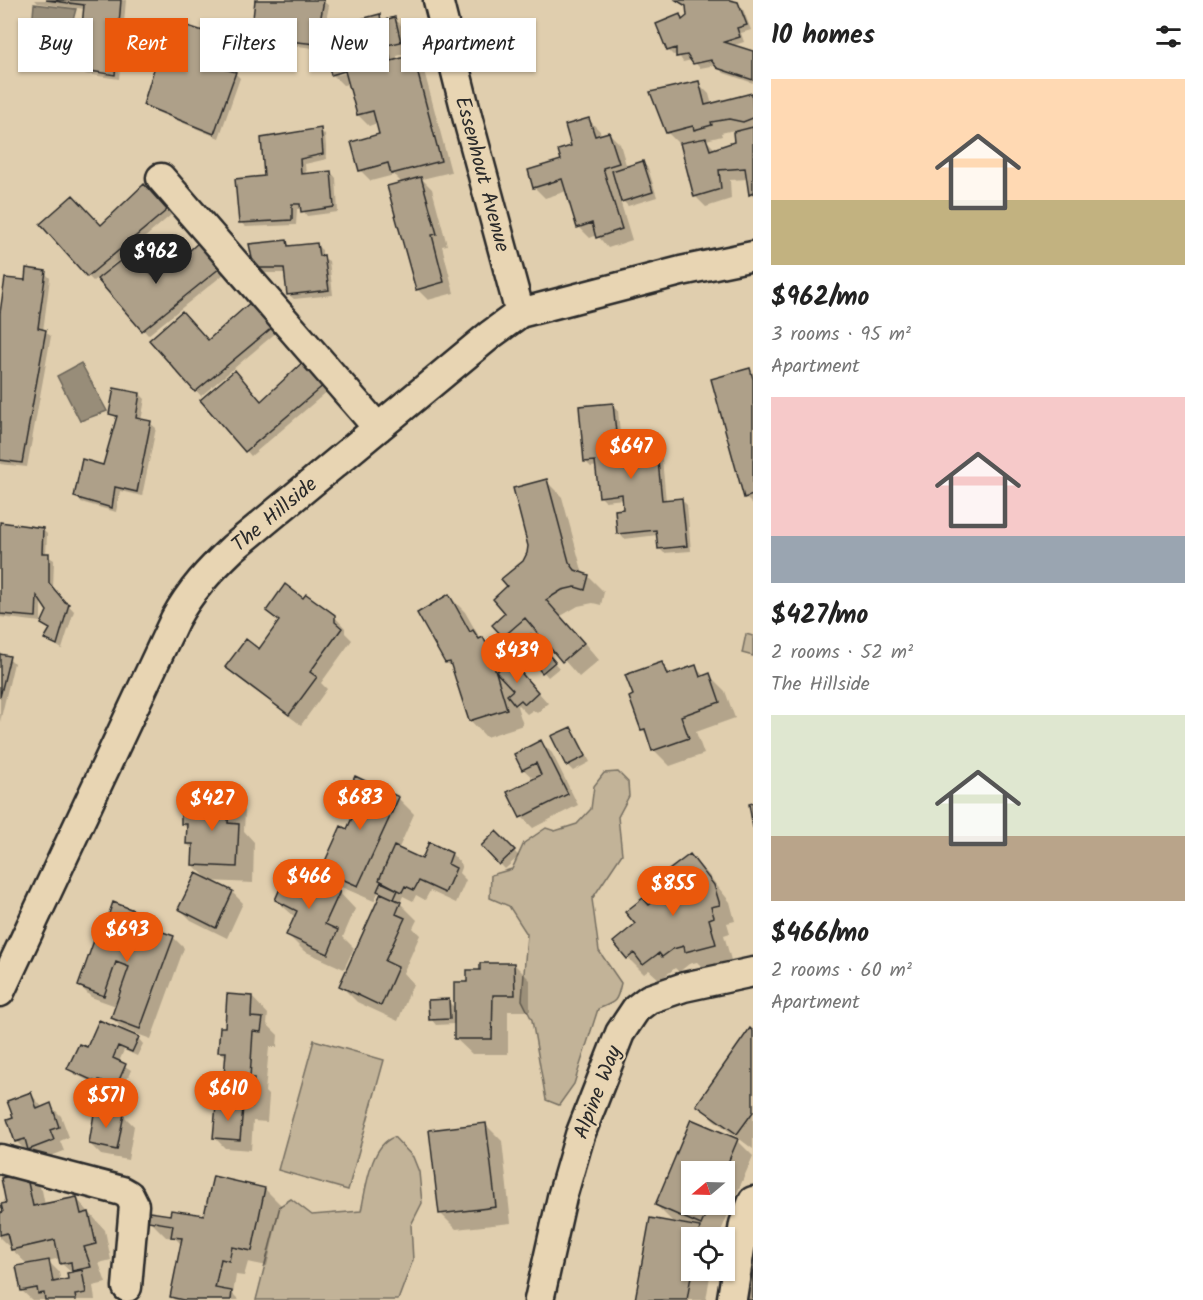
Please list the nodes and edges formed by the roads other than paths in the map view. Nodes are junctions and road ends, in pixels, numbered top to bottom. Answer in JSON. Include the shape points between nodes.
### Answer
{"nodes":[{"id":1,"x":438,"y":0,"type":"edge"},
{"id":2,"x":161,"y":178,"type":"dead end"},
{"id":3,"x":753,"y":256,"type":"edge"},
{"id":4,"x":520,"y":313,"type":"junction"},
{"id":5,"x":378,"y":428,"type":"junction"},
{"id":6,"x":753,"y":972,"type":"edge"},
{"id":7,"x":0,"y":992,"type":"edge"},
{"id":8,"x":0,"y":1159,"type":"edge"},
{"id":9,"x":753,"y":1201,"type":"edge"},
{"id":10,"x":127,"y":1287,"type":"dead end"},
{"id":11,"x":732,"y":1298,"type":"dead end"},
{"id":12,"x":540,"y":1300,"type":"edge"}],
"edges":[{"from":1,"to":4,"type":"street","name":"Essenhout Avenue"},
{"from":2,"to":5,"type":"street"},
{"from":3,"to":4,"type":"street","name":"The Hillside","via":[[681,270]]},
{"from":4,"to":5,"type":"street","name":"The Hillside"},
{"from":5,"to":7,"type":"street","name":"The Hillside","via":[[233,548],[195,586],[170,630]]},
{"from":6,"to":12,"type":"street","name":"Alpine Way","via":[[649,999],[636,1009],[620,1033],[580,1135]]},
{"from":8,"to":10,"type":"street","via":[[129,1195],[134,1205]]},
{"from":9,"to":11,"type":"street","via":[[744,1224]]}]}
